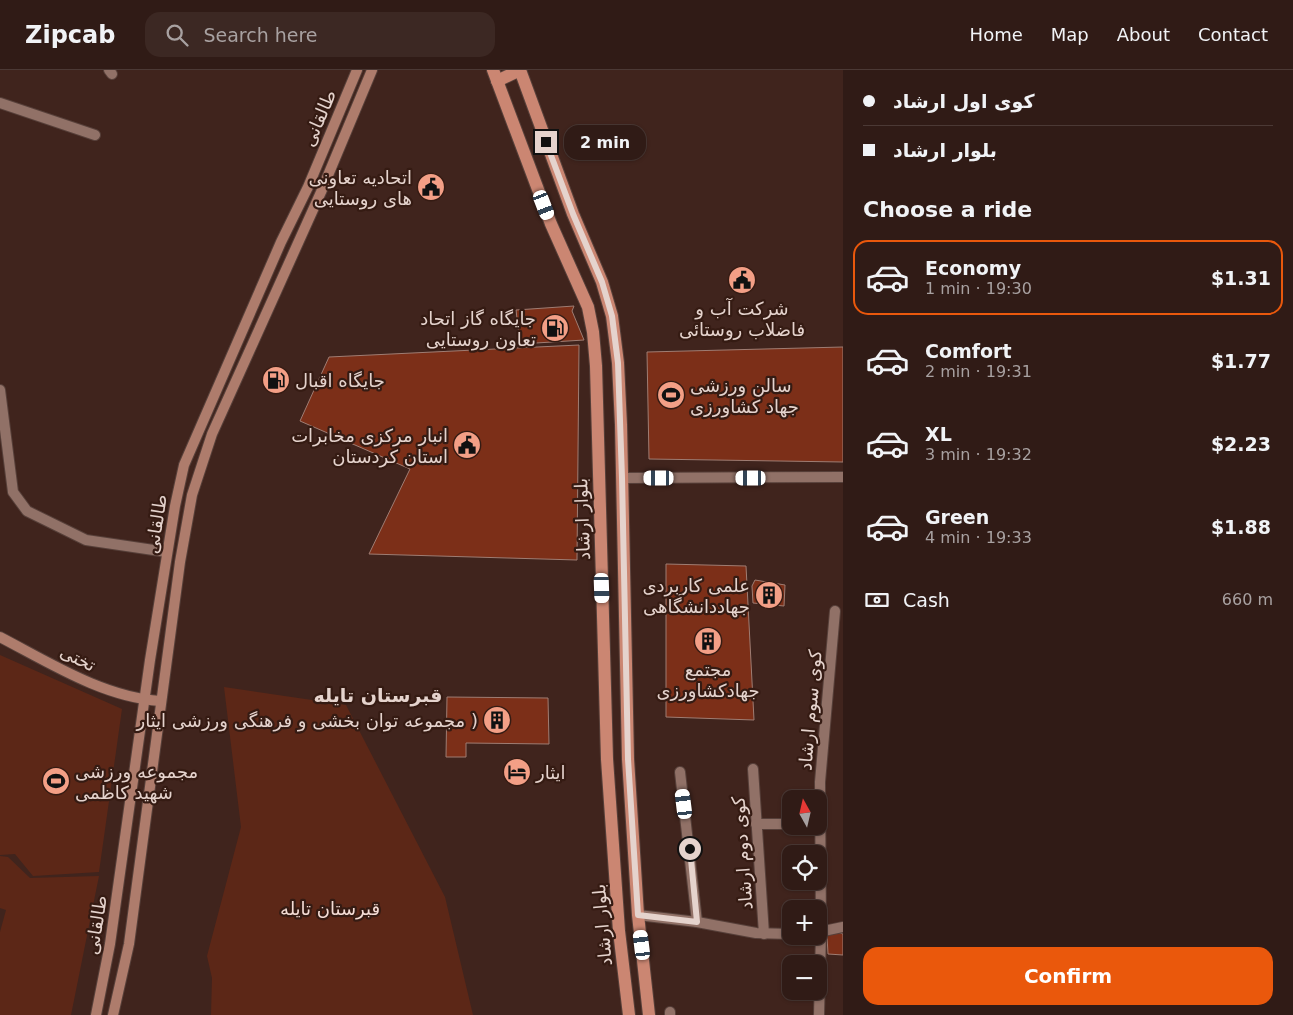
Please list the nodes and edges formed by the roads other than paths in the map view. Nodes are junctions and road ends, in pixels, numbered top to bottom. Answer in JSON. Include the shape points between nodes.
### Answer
{"nodes":[{"id":1,"x":357,"y":70,"type":"edge"},
{"id":2,"x":372,"y":70,"type":"edge"},
{"id":3,"x":520,"y":70,"type":"edge"},
{"id":4,"x":495,"y":76,"type":"edge"},
{"id":5,"x":0,"y":104,"type":"edge"},
{"id":6,"x":95,"y":135,"type":"dead end"},
{"id":7,"x":322,"y":152,"type":"junction"},
{"id":8,"x":335,"y":159,"type":"junction"},
{"id":9,"x":0,"y":390,"type":"edge"},
{"id":10,"x":843,"y":477,"type":"edge"},
{"id":11,"x":622,"y":478,"type":"junction"},
{"id":12,"x":168,"y":552,"type":"junction"},
{"id":13,"x":602,"y":607,"type":"junction"},
{"id":14,"x":625,"y":608,"type":"junction"},
{"id":15,"x":835,"y":611,"type":"dead end"},
{"id":16,"x":0,"y":637,"type":"edge"},
{"id":17,"x":144,"y":700,"type":"junction"},
{"id":18,"x":160,"y":701,"type":"junction"},
{"id":19,"x":753,"y":770,"type":"dead end"},
{"id":20,"x":680,"y":772,"type":"dead end"},
{"id":21,"x":756,"y":824,"type":"junction"},
{"id":22,"x":782,"y":824,"type":"edge"},
{"id":23,"x":820,"y":900,"type":"edge"},
{"id":24,"x":638,"y":915,"type":"junction"},
{"id":25,"x":697,"y":922,"type":"junction"},
{"id":26,"x":843,"y":927,"type":"edge"},
{"id":27,"x":827,"y":930,"type":"edge"},
{"id":28,"x":764,"y":934,"type":"junction"},
{"id":29,"x":782,"y":934,"type":"edge"},
{"id":30,"x":820,"y":945,"type":"edge"},
{"id":31,"x":96,"y":1015,"type":"edge"},
{"id":32,"x":113,"y":1015,"type":"edge"},
{"id":33,"x":629,"y":1015,"type":"edge"},
{"id":34,"x":649,"y":1015,"type":"edge"},
{"id":35,"x":818,"y":1015,"type":"edge"}],
"edges":[{"from":1,"to":7,"type":"main road","name":"طالقانی"},
{"from":2,"to":8,"type":"main road","name":"طالقانی"},
{"from":3,"to":4,"type":"main road"},
{"from":3,"to":11,"type":"main road","via":[[573,214],[602,282],[612,316],[618,363]]},
{"from":4,"to":13,"type":"main road","name":"بلوار ارشاد","via":[[551,224],[588,307],[596,366]]},
{"from":5,"to":6,"type":"street"},
{"from":7,"to":8,"type":"main road"},
{"from":7,"to":12,"type":"main road","name":"طالقانی","via":[[184,465]]},
{"from":8,"to":18,"type":"main road","name":"طالقانی","via":[[212,434],[198,477],[180,562]]},
{"from":9,"to":12,"type":"street","via":[[13,492],[27,511],[86,540]]},
{"from":10,"to":11,"type":"street"},
{"from":11,"to":14,"type":"main road"},
{"from":12,"to":17,"type":"main road","name":"طالقانی"},
{"from":13,"to":14,"type":"main road"},
{"from":13,"to":33,"type":"main road","name":"بلوار ارشاد","via":[[613,850]]},
{"from":14,"to":24,"type":"main road","via":[[628,759]]},
{"from":15,"to":23,"type":"street","name":"کوی سوم ارشاد","via":[[820,782]]},
{"from":16,"to":17,"type":"main road","name":"تختی","via":[[90,683]]},
{"from":17,"to":18,"type":"main road","name":"تختی"},
{"from":17,"to":31,"type":"main road","name":"طالقانی","via":[[110,944]]},
{"from":18,"to":32,"type":"main road","name":"طالقانی","via":[[129,944]]},
{"from":19,"to":21,"type":"street","name":"کوی دوم ارشاد"},
{"from":20,"to":25,"type":"street"},
{"from":21,"to":22,"type":"street"},
{"from":21,"to":28,"type":"street","name":"کوی دوم ارشاد"},
{"from":24,"to":25,"type":"street"},
{"from":24,"to":34,"type":"main road"},
{"from":25,"to":28,"type":"street"},
{"from":26,"to":27,"type":"street"},
{"from":28,"to":29,"type":"street"},
{"from":30,"to":35,"type":"street","name":"کوی سوم ارشاد"}]}
